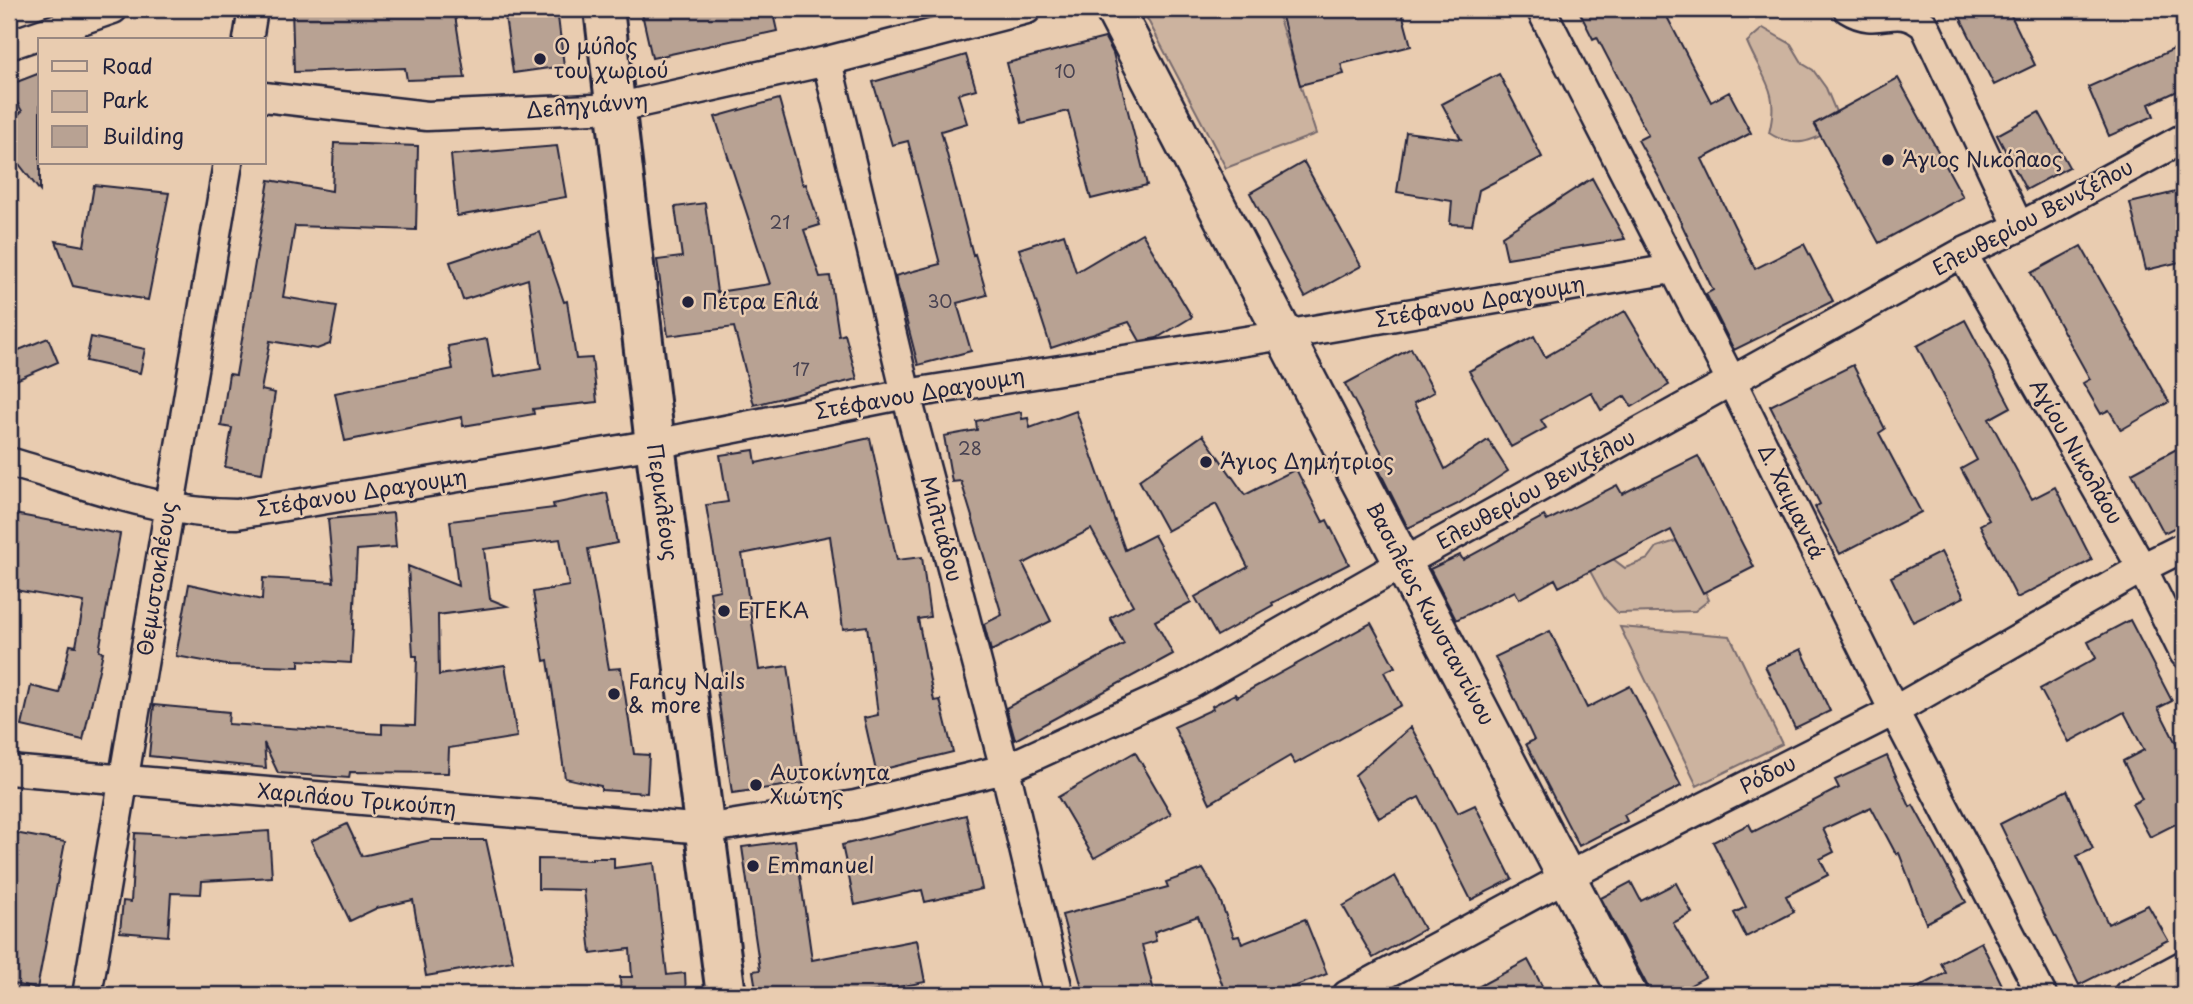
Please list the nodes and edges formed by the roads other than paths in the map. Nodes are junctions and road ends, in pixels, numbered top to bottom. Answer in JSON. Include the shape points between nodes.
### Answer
{"nodes":[{"id":1,"x":113,"y":9,"type":"edge"},
{"id":2,"x":253,"y":9,"type":"edge"},
{"id":3,"x":604,"y":9,"type":"edge"},
{"id":4,"x":1027,"y":9,"type":"edge"},
{"id":5,"x":1114,"y":9,"type":"edge"},
{"id":6,"x":1541,"y":9,"type":"edge"},
{"id":7,"x":1848,"y":9,"type":"edge"},
{"id":8,"x":248,"y":38,"type":"edge"},
{"id":9,"x":9,"y":45,"type":"edge"},
{"id":10,"x":827,"y":61,"type":"junction"},
{"id":11,"x":266,"y":97,"type":"edge"},
{"id":12,"x":615,"y":108,"type":"junction"},
{"id":13,"x":2184,"y":138,"type":"edge"},
{"id":14,"x":228,"y":164,"type":"edge"},
{"id":15,"x":2019,"y":227,"type":"junction"},
{"id":16,"x":1962,"y":253,"type":"junction"},
{"id":17,"x":1672,"y":269,"type":"junction"},
{"id":18,"x":1284,"y":335,"type":"junction"},
{"id":19,"x":1732,"y":382,"type":"junction"},
{"id":20,"x":906,"y":394,"type":"junction"},
{"id":21,"x":655,"y":444,"type":"junction"},
{"id":22,"x":9,"y":462,"type":"edge"},
{"id":23,"x":169,"y":508,"type":"junction"},
{"id":24,"x":2184,"y":547,"type":"edge"},
{"id":25,"x":1403,"y":563,"type":"junction"},
{"id":26,"x":2142,"y":568,"type":"junction"},
{"id":27,"x":2184,"y":653,"type":"edge"},
{"id":28,"x":1894,"y":711,"type":"junction"},
{"id":29,"x":1005,"y":769,"type":"junction"},
{"id":30,"x":9,"y":770,"type":"edge"},
{"id":31,"x":124,"y":780,"type":"junction"},
{"id":32,"x":705,"y":829,"type":"junction"},
{"id":33,"x":1566,"y":877,"type":"junction"},
{"id":34,"x":2184,"y":965,"type":"edge"},
{"id":35,"x":87,"y":995,"type":"edge"},
{"id":36,"x":726,"y":995,"type":"edge"},
{"id":37,"x":1059,"y":995,"type":"edge"},
{"id":38,"x":1347,"y":995,"type":"edge"},
{"id":39,"x":1628,"y":995,"type":"edge"},
{"id":40,"x":2042,"y":995,"type":"edge"},
{"id":41,"x":2128,"y":995,"type":"edge"}],
"edges":[{"from":1,"to":9,"type":"street"},
{"from":2,"to":8,"type":"street"},
{"from":3,"to":12,"type":"main road","name":"Περικλέους"},
{"from":4,"to":10,"type":"street","name":"Δεληγιάννη"},
{"from":5,"to":18,"type":"street","name":"Βασιλέως Κωνσταντίνου"},
{"from":6,"to":17,"type":"street","name":"Δ. Χαιμαντά"},
{"from":7,"to":15,"type":"street","via":[[1864,17],[1904,11],[1925,26]]},
{"from":10,"to":12,"type":"street","name":"Δεληγιάννη"},
{"from":10,"to":20,"type":"street","name":"Μιλτιάδου"},
{"from":11,"to":12,"type":"street","name":"Δεληγιάννη","via":[[427,116]]},
{"from":12,"to":21,"type":"main road","name":"Περικλέους"},
{"from":13,"to":15,"type":"street","name":"Ελευθερίου Βενιζέλου"},
{"from":14,"to":23,"type":"street","name":"Θεμιστοκλέους"},
{"from":15,"to":16,"type":"street","name":"Ελευθερίου Βενιζέλου"},
{"from":16,"to":19,"type":"street","name":"Ελευθερίου Βενιζέλου"},
{"from":16,"to":26,"type":"street","name":"Αγίου Νικολάου"},
{"from":17,"to":18,"type":"street","name":"Στέφανου Δραγουμη"},
{"from":17,"to":19,"type":"street","name":"Δ. Χαιμαντά"},
{"from":18,"to":20,"type":"street","name":"Στέφανου Δραγουμη"},
{"from":18,"to":25,"type":"street","name":"Βασιλέως Κωνσταντίνου"},
{"from":19,"to":25,"type":"street","name":"Ελευθερίου Βενιζέλου"},
{"from":19,"to":28,"type":"street","name":"Δ. Χαιμαντά"},
{"from":20,"to":21,"type":"street","name":"Στέφανου Δραγουμη"},
{"from":20,"to":29,"type":"street","name":"Μιλτιάδου"},
{"from":21,"to":23,"type":"street","name":"Στέφανου Δραγουμη","via":[[237,514]]},
{"from":21,"to":32,"type":"main road","name":"Περικλέους"},
{"from":22,"to":23,"type":"street","name":"Στέφανου Δραγουμη"},
{"from":23,"to":31,"type":"street","name":"Θεμιστοκλέους"},
{"from":24,"to":26,"type":"street","name":"Ρόδου"},
{"from":25,"to":29,"type":"street","name":"Ελευθερίου Βενιζέλου","via":[[1189,685]]},
{"from":25,"to":33,"type":"street","name":"Βασιλέως Κωνσταντίνου"},
{"from":26,"to":27,"type":"street","name":"Αγίου Νικολάου"},
{"from":26,"to":28,"type":"street","name":"Ρόδου"},
{"from":28,"to":33,"type":"street","name":"Ρόδου"},
{"from":28,"to":40,"type":"street","name":"Δ. Χαιμαντά"},
{"from":29,"to":32,"type":"street","name":"Ελευθερίου Βενιζέλου","via":[[855,805]]},
{"from":29,"to":37,"type":"street","name":"Μιλτιάδου"},
{"from":30,"to":31,"type":"street","name":"Χαριλάου Τρικούπη"},
{"from":31,"to":32,"type":"street","name":"Χαριλάου Τρικούπη"},
{"from":31,"to":35,"type":"street","name":"Θεμιστοκλέους"},
{"from":32,"to":36,"type":"main road","name":"Περικλέους"},
{"from":33,"to":38,"type":"street","name":"Ρόδου"},
{"from":33,"to":39,"type":"street","name":"Βασιλέως Κωνσταντίνου"},
{"from":34,"to":41,"type":"street"}]}
